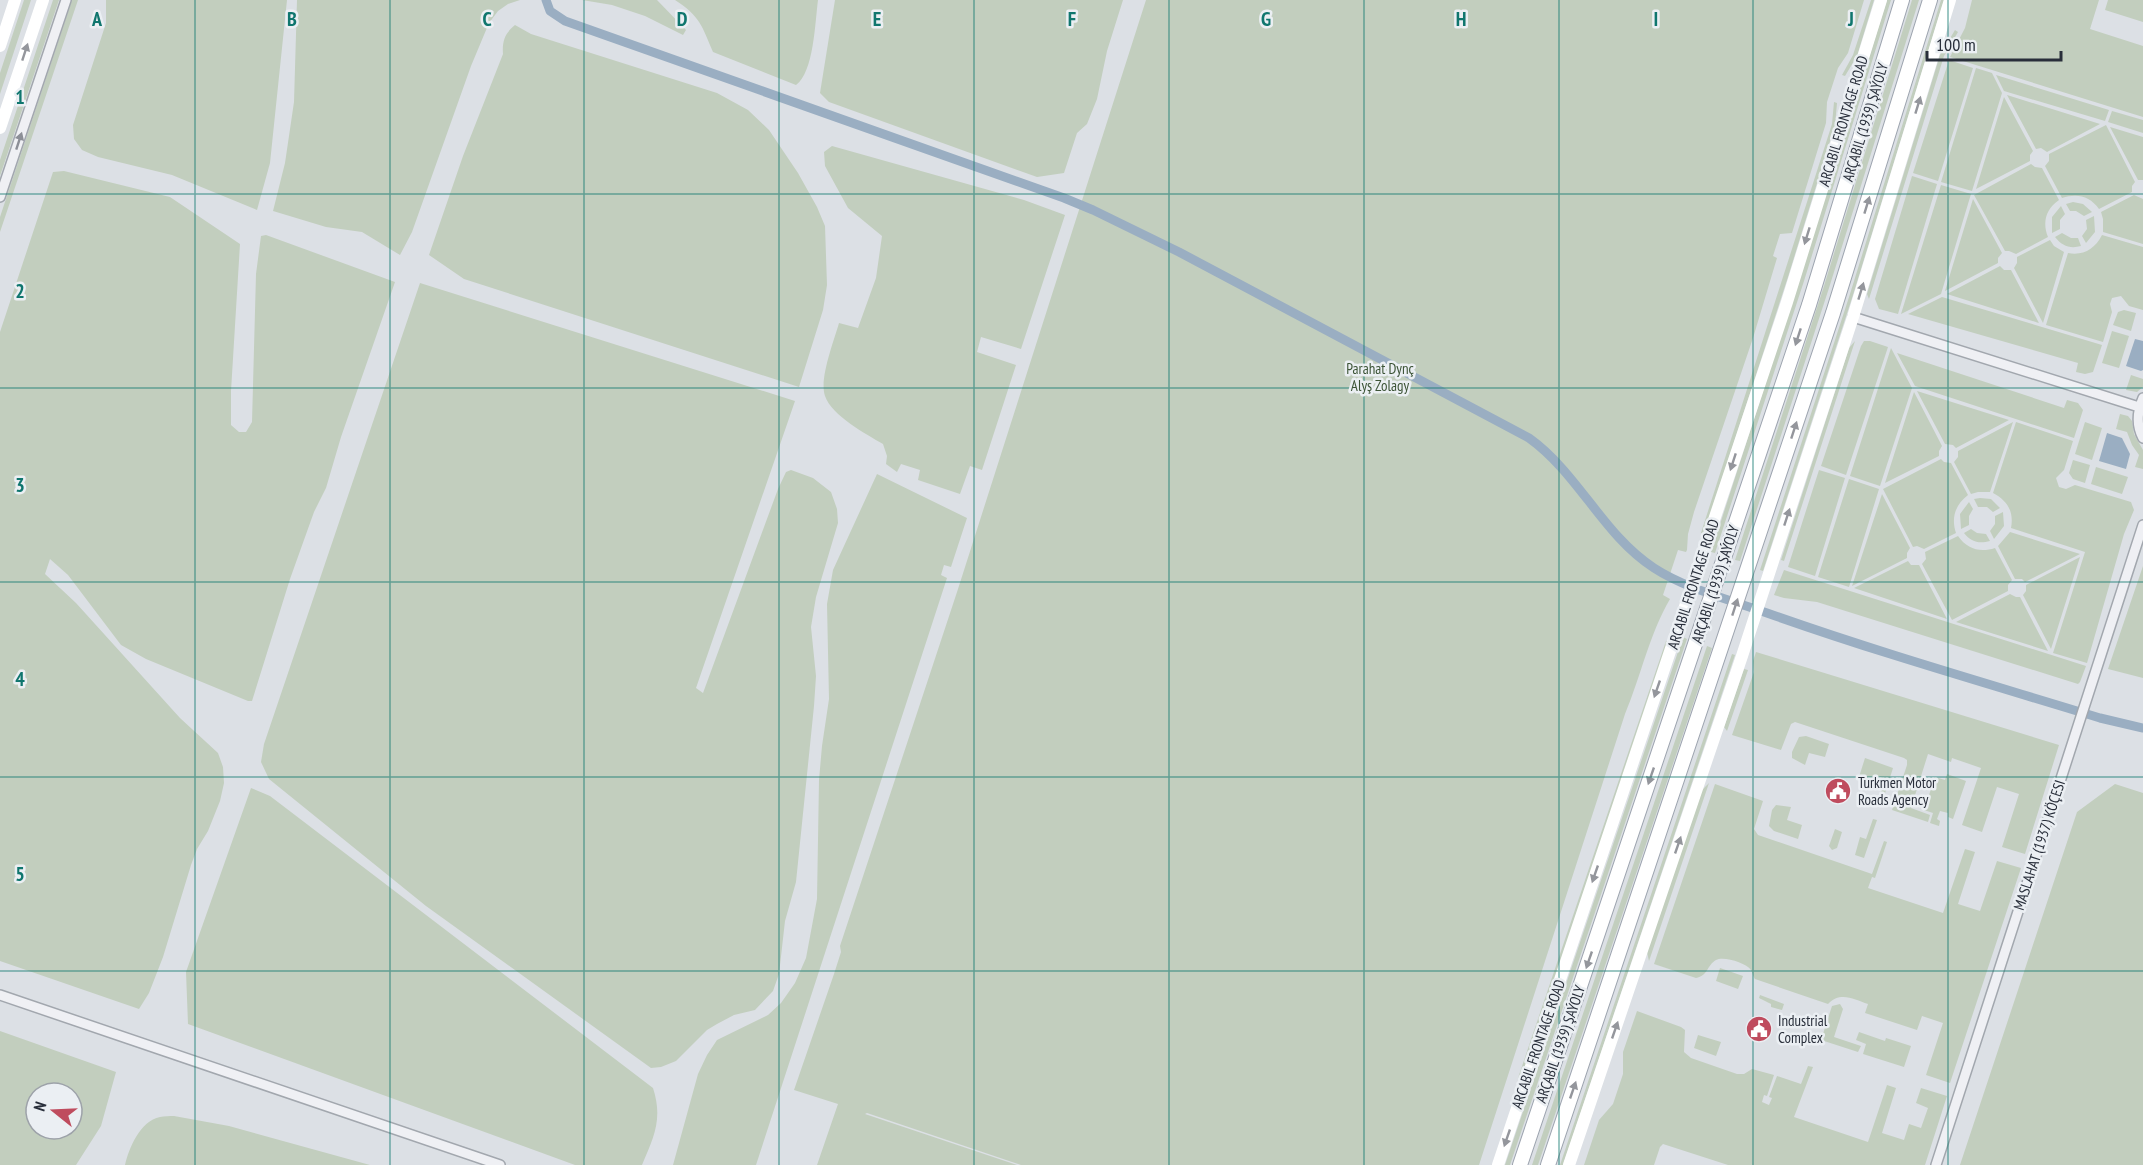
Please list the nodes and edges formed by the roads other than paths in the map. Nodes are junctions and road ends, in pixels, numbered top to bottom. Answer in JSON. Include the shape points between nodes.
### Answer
{"nodes":[{"id":1,"x":15,"y":0,"type":"edge"},
{"id":2,"x":43,"y":0,"type":"edge"},
{"id":3,"x":66,"y":0,"type":"edge"},
{"id":4,"x":1881,"y":0,"type":"edge"},
{"id":5,"x":1902,"y":0,"type":"edge"},
{"id":6,"x":1930,"y":0,"type":"edge"},
{"id":7,"x":1950,"y":0,"type":"edge"},
{"id":8,"x":0,"y":46,"type":"edge"},
{"id":9,"x":0,"y":128,"type":"edge"},
{"id":10,"x":0,"y":197,"type":"edge"},
{"id":11,"x":1852,"y":317,"type":"junction"},
{"id":12,"x":2141,"y":403,"type":"edge"},
{"id":13,"x":2143,"y":438,"type":"edge"},
{"id":14,"x":2143,"y":525,"type":"edge"},
{"id":15,"x":0,"y":995,"type":"edge"},
{"id":16,"x":500,"y":1165,"type":"edge"},
{"id":17,"x":1498,"y":1165,"type":"edge"},
{"id":18,"x":1520,"y":1165,"type":"edge"},
{"id":19,"x":1548,"y":1165,"type":"edge"},
{"id":20,"x":1569,"y":1165,"type":"edge"},
{"id":21,"x":1936,"y":1165,"type":"edge"}],
"edges":[{"from":1,"to":8,"type":"street"},
{"from":9,"to":2,"type":"street","one_way":true},
{"from":10,"to":3,"type":"street","one_way":true},
{"from":4,"to":17,"type":"street","name":"ARCABIL FRONTAGE ROAD","one_way":true,"via":[[1786,302]]},
{"from":5,"to":18,"type":"main road","name":"ARÇABIL (1939) ŞAÝOLY","one_way":true,"via":[[1809,305]]},
{"from":19,"to":6,"type":"main road","name":"ARÇABIL (1939) ŞAÝOLY","one_way":true,"via":[[1833,313]]},
{"from":11,"to":7,"type":"street","one_way":true},
{"from":11,"to":12,"type":"street"},
{"from":20,"to":11,"type":"street","one_way":true},
{"from":12,"to":13,"type":"street","via":[[2138,420]]},
{"from":14,"to":21,"type":"street","name":"MASLAHAT (1937) KÖÇESI"},
{"from":15,"to":16,"type":"street"}]}
